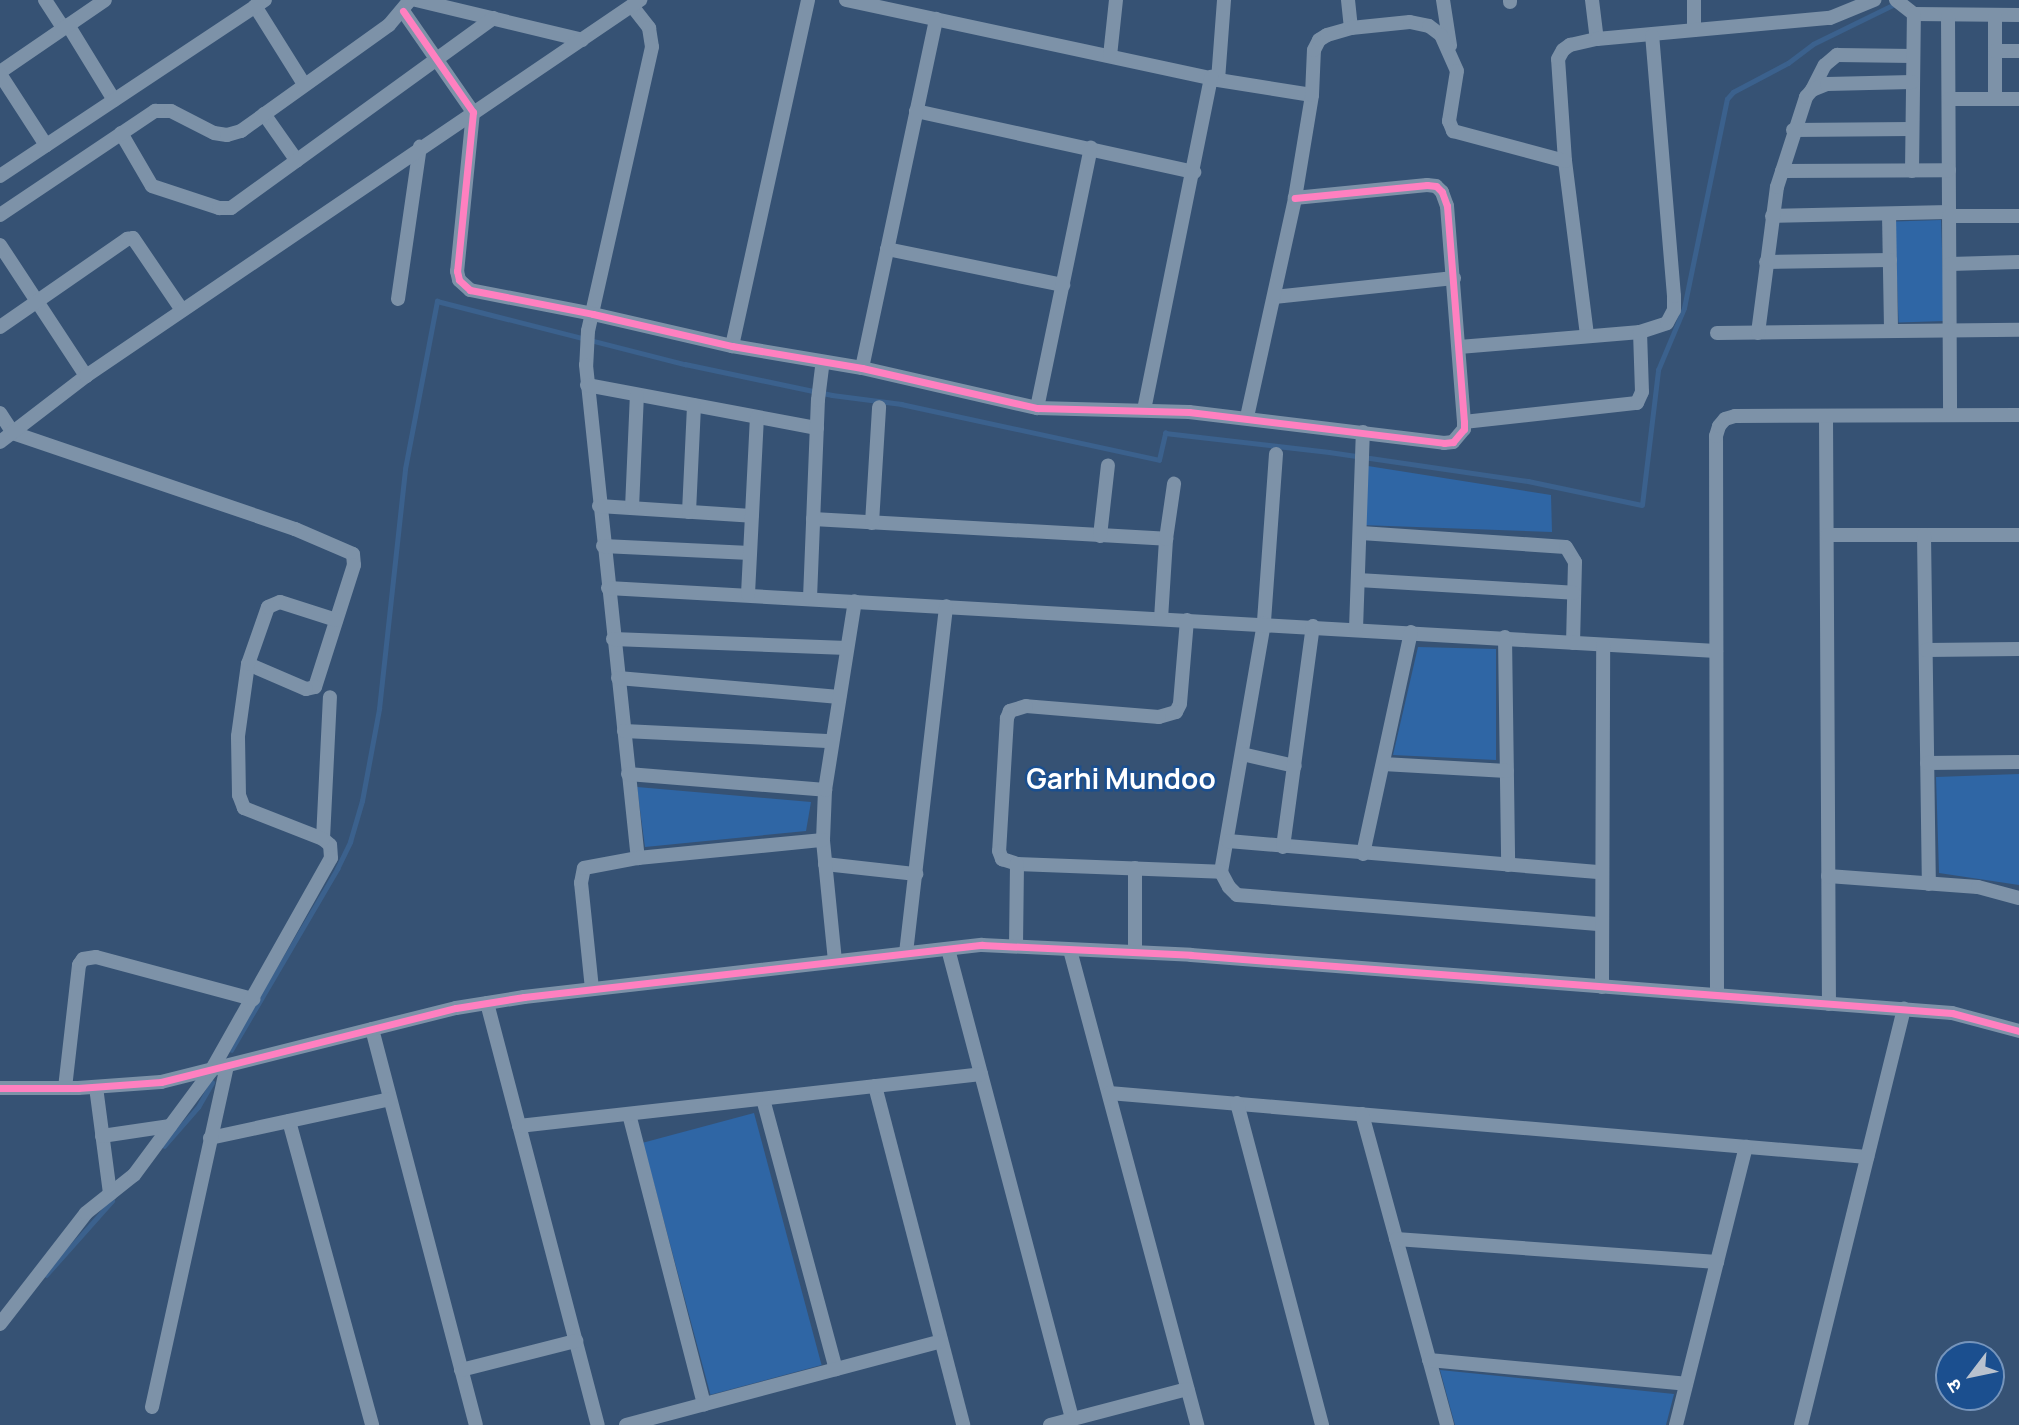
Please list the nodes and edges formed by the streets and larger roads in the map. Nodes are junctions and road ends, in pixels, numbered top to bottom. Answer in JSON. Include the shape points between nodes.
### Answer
{"nodes":[{"id":1,"x":45,"y":0,"type":"edge"},
{"id":2,"x":105,"y":0,"type":"edge"},
{"id":3,"x":416,"y":0,"type":"edge"},
{"id":4,"x":808,"y":0,"type":"edge"},
{"id":5,"x":846,"y":0,"type":"edge"},
{"id":6,"x":1116,"y":0,"type":"edge"},
{"id":7,"x":1224,"y":0,"type":"edge"},
{"id":8,"x":1349,"y":0,"type":"edge"},
{"id":9,"x":1443,"y":0,"type":"edge"},
{"id":10,"x":1592,"y":0,"type":"edge"},
{"id":11,"x":1694,"y":0,"type":"edge"},
{"id":12,"x":1874,"y":0,"type":"edge"},
{"id":13,"x":1899,"y":2,"type":"edge"},
{"id":14,"x":260,"y":3,"type":"edge"},
{"id":15,"x":636,"y":3,"type":"edge"},
{"id":16,"x":407,"y":6,"type":"edge"},
{"id":17,"x":471,"y":6,"type":"edge"},
{"id":18,"x":1914,"y":14,"type":"junction"},
{"id":19,"x":2019,"y":15,"type":"edge"},
{"id":20,"x":1948,"y":16,"type":"junction"},
{"id":21,"x":1995,"y":16,"type":"junction"},
{"id":22,"x":493,"y":18,"type":"junction"},
{"id":23,"x":936,"y":19,"type":"junction"},
{"id":24,"x":65,"y":26,"type":"junction"},
{"id":25,"x":1351,"y":28,"type":"junction"},
{"id":26,"x":1694,"y":30,"type":"junction"},
{"id":27,"x":1652,"y":36,"type":"junction"},
{"id":28,"x":1597,"y":39,"type":"junction"},
{"id":29,"x":582,"y":40,"type":"junction"},
{"id":30,"x":1450,"y":50,"type":"junction"},
{"id":31,"x":1995,"y":51,"type":"junction"},
{"id":32,"x":2019,"y":51,"type":"edge"},
{"id":33,"x":1913,"y":56,"type":"junction"},
{"id":34,"x":1110,"y":57,"type":"junction"},
{"id":35,"x":436,"y":59,"type":"junction"},
{"id":36,"x":0,"y":73,"type":"edge"},
{"id":37,"x":1215,"y":78,"type":"junction"},
{"id":38,"x":1912,"y":82,"type":"junction"},
{"id":39,"x":304,"y":84,"type":"junction"},
{"id":40,"x":1812,"y":90,"type":"junction"},
{"id":41,"x":1312,"y":95,"type":"junction"},
{"id":42,"x":1949,"y":99,"type":"junction"},
{"id":43,"x":1995,"y":99,"type":"junction"},
{"id":44,"x":2019,"y":99,"type":"edge"},
{"id":45,"x":114,"y":100,"type":"junction"},
{"id":46,"x":916,"y":111,"type":"junction"},
{"id":47,"x":473,"y":112,"type":"junction"},
{"id":48,"x":264,"y":114,"type":"junction"},
{"id":49,"x":1911,"y":129,"type":"junction"},
{"id":50,"x":1793,"y":130,"type":"junction"},
{"id":51,"x":121,"y":133,"type":"junction"},
{"id":52,"x":46,"y":145,"type":"junction"},
{"id":53,"x":420,"y":147,"type":"junction"},
{"id":54,"x":1091,"y":148,"type":"junction"},
{"id":55,"x":297,"y":160,"type":"junction"},
{"id":56,"x":1566,"y":162,"type":"junction"},
{"id":57,"x":1949,"y":170,"type":"junction"},
{"id":58,"x":1912,"y":171,"type":"junction"},
{"id":59,"x":1194,"y":172,"type":"junction"},
{"id":60,"x":1782,"y":172,"type":"junction"},
{"id":61,"x":0,"y":176,"type":"edge"},
{"id":62,"x":1296,"y":198,"type":"junction"},
{"id":63,"x":1889,"y":214,"type":"junction"},
{"id":64,"x":1950,"y":214,"type":"junction"},
{"id":65,"x":0,"y":215,"type":"edge"},
{"id":66,"x":1772,"y":216,"type":"junction"},
{"id":67,"x":2019,"y":216,"type":"edge"},
{"id":68,"x":0,"y":245,"type":"edge"},
{"id":69,"x":887,"y":249,"type":"junction"},
{"id":70,"x":1890,"y":260,"type":"junction"},
{"id":71,"x":1766,"y":262,"type":"junction"},
{"id":72,"x":2019,"y":262,"type":"edge"},
{"id":73,"x":1950,"y":264,"type":"junction"},
{"id":74,"x":1454,"y":278,"type":"junction"},
{"id":75,"x":1063,"y":285,"type":"junction"},
{"id":76,"x":1274,"y":297,"type":"junction"},
{"id":77,"x":398,"y":299,"type":"dead end"},
{"id":78,"x":38,"y":301,"type":"junction"},
{"id":79,"x":182,"y":310,"type":"junction"},
{"id":80,"x":593,"y":314,"type":"junction"},
{"id":81,"x":0,"y":327,"type":"edge"},
{"id":82,"x":2019,"y":330,"type":"edge"},
{"id":83,"x":1891,"y":331,"type":"junction"},
{"id":84,"x":1950,"y":331,"type":"junction"},
{"id":85,"x":1640,"y":332,"type":"junction"},
{"id":86,"x":1758,"y":332,"type":"junction"},
{"id":87,"x":1717,"y":333,"type":"dead end"},
{"id":88,"x":1587,"y":335,"type":"junction"},
{"id":89,"x":732,"y":346,"type":"junction"},
{"id":90,"x":1459,"y":347,"type":"junction"},
{"id":91,"x":823,"y":362,"type":"junction"},
{"id":92,"x":862,"y":368,"type":"junction"},
{"id":93,"x":86,"y":376,"type":"junction"},
{"id":94,"x":587,"y":385,"type":"junction"},
{"id":95,"x":637,"y":395,"type":"junction"},
{"id":96,"x":694,"y":405,"type":"junction"},
{"id":97,"x":879,"y":407,"type":"dead end"},
{"id":98,"x":1037,"y":408,"type":"junction"},
{"id":99,"x":1144,"y":410,"type":"junction"},
{"id":100,"x":0,"y":413,"type":"edge"},
{"id":101,"x":1950,"y":415,"type":"junction"},
{"id":102,"x":2019,"y":415,"type":"edge"},
{"id":103,"x":1826,"y":416,"type":"junction"},
{"id":104,"x":757,"y":417,"type":"junction"},
{"id":105,"x":1247,"y":417,"type":"junction"},
{"id":106,"x":1464,"y":422,"type":"junction"},
{"id":107,"x":817,"y":428,"type":"junction"},
{"id":108,"x":1363,"y":432,"type":"junction"},
{"id":109,"x":13,"y":433,"type":"junction"},
{"id":110,"x":0,"y":442,"type":"edge"},
{"id":111,"x":1276,"y":454,"type":"dead end"},
{"id":112,"x":1108,"y":465,"type":"dead end"},
{"id":113,"x":1174,"y":484,"type":"dead end"},
{"id":114,"x":599,"y":506,"type":"junction"},
{"id":115,"x":632,"y":508,"type":"junction"},
{"id":116,"x":689,"y":512,"type":"junction"},
{"id":117,"x":752,"y":516,"type":"junction"},
{"id":118,"x":813,"y":519,"type":"junction"},
{"id":119,"x":872,"y":523,"type":"junction"},
{"id":120,"x":1361,"y":533,"type":"junction"},
{"id":121,"x":1827,"y":535,"type":"junction"},
{"id":122,"x":1924,"y":535,"type":"junction"},
{"id":123,"x":2019,"y":535,"type":"edge"},
{"id":124,"x":1100,"y":536,"type":"junction"},
{"id":125,"x":1166,"y":539,"type":"junction"},
{"id":126,"x":603,"y":546,"type":"junction"},
{"id":127,"x":750,"y":553,"type":"junction"},
{"id":128,"x":1358,"y":580,"type":"junction"},
{"id":129,"x":608,"y":588,"type":"junction"},
{"id":130,"x":1574,"y":593,"type":"junction"},
{"id":131,"x":748,"y":594,"type":"junction"},
{"id":132,"x":810,"y":598,"type":"junction"},
{"id":133,"x":855,"y":601,"type":"junction"},
{"id":134,"x":946,"y":606,"type":"junction"},
{"id":135,"x":1161,"y":619,"type":"junction"},
{"id":136,"x":336,"y":620,"type":"junction"},
{"id":137,"x":1188,"y":620,"type":"junction"},
{"id":138,"x":1264,"y":623,"type":"junction"},
{"id":139,"x":1313,"y":626,"type":"junction"},
{"id":140,"x":1356,"y":629,"type":"junction"},
{"id":141,"x":1411,"y":632,"type":"junction"},
{"id":142,"x":1506,"y":637,"type":"junction"},
{"id":143,"x":613,"y":639,"type":"junction"},
{"id":144,"x":1573,"y":643,"type":"junction"},
{"id":145,"x":1603,"y":645,"type":"junction"},
{"id":146,"x":847,"y":648,"type":"junction"},
{"id":147,"x":2019,"y":649,"type":"edge"},
{"id":148,"x":1926,"y":650,"type":"junction"},
{"id":149,"x":1716,"y":651,"type":"junction"},
{"id":150,"x":248,"y":664,"type":"junction"},
{"id":151,"x":618,"y":678,"type":"junction"},
{"id":152,"x":839,"y":697,"type":"junction"},
{"id":153,"x":330,"y":698,"type":"dead end"},
{"id":154,"x":624,"y":731,"type":"junction"},
{"id":155,"x":832,"y":741,"type":"junction"},
{"id":156,"x":1242,"y":754,"type":"junction"},
{"id":157,"x":2019,"y":762,"type":"edge"},
{"id":158,"x":1927,"y":763,"type":"junction"},
{"id":159,"x":1383,"y":764,"type":"junction"},
{"id":160,"x":1295,"y":766,"type":"junction"},
{"id":161,"x":1507,"y":771,"type":"junction"},
{"id":162,"x":628,"y":774,"type":"junction"},
{"id":163,"x":825,"y":790,"type":"junction"},
{"id":164,"x":323,"y":839,"type":"junction"},
{"id":165,"x":822,"y":840,"type":"junction"},
{"id":166,"x":1228,"y":841,"type":"junction"},
{"id":167,"x":1283,"y":847,"type":"junction"},
{"id":168,"x":1363,"y":854,"type":"junction"},
{"id":169,"x":638,"y":858,"type":"junction"},
{"id":170,"x":825,"y":864,"type":"junction"},
{"id":171,"x":1017,"y":864,"type":"junction"},
{"id":172,"x":1508,"y":865,"type":"junction"},
{"id":173,"x":1135,"y":868,"type":"junction"},
{"id":174,"x":1221,"y":872,"type":"junction"},
{"id":175,"x":1601,"y":872,"type":"junction"},
{"id":176,"x":916,"y":874,"type":"junction"},
{"id":177,"x":1828,"y":876,"type":"junction"},
{"id":178,"x":1929,"y":884,"type":"junction"},
{"id":179,"x":2019,"y":898,"type":"edge"},
{"id":180,"x":1601,"y":924,"type":"junction"},
{"id":181,"x":1016,"y":946,"type":"junction"},
{"id":182,"x":948,"y":949,"type":"junction"},
{"id":183,"x":1070,"y":950,"type":"junction"},
{"id":184,"x":906,"y":953,"type":"junction"},
{"id":185,"x":1135,"y":953,"type":"junction"},
{"id":186,"x":835,"y":961,"type":"junction"},
{"id":187,"x":1602,"y":986,"type":"junction"},
{"id":188,"x":592,"y":989,"type":"junction"},
{"id":189,"x":1717,"y":995,"type":"junction"},
{"id":190,"x":253,"y":999,"type":"junction"},
{"id":191,"x":486,"y":1003,"type":"junction"},
{"id":192,"x":1829,"y":1004,"type":"junction"},
{"id":193,"x":1904,"y":1009,"type":"junction"},
{"id":194,"x":372,"y":1029,"type":"junction"},
{"id":195,"x":2019,"y":1031,"type":"edge"},
{"id":196,"x":227,"y":1067,"type":"junction"},
{"id":197,"x":211,"y":1071,"type":"junction"},
{"id":198,"x":981,"y":1074,"type":"junction"},
{"id":199,"x":874,"y":1086,"type":"junction"},
{"id":200,"x":96,"y":1087,"type":"junction"},
{"id":201,"x":0,"y":1088,"type":"edge"},
{"id":202,"x":65,"y":1088,"type":"junction"},
{"id":203,"x":1109,"y":1093,"type":"junction"},
{"id":204,"x":390,"y":1099,"type":"junction"},
{"id":205,"x":763,"y":1099,"type":"junction"},
{"id":206,"x":1237,"y":1103,"type":"junction"},
{"id":207,"x":629,"y":1114,"type":"junction"},
{"id":208,"x":1362,"y":1114,"type":"junction"},
{"id":209,"x":289,"y":1121,"type":"junction"},
{"id":210,"x":170,"y":1126,"type":"junction"},
{"id":211,"x":519,"y":1126,"type":"junction"},
{"id":212,"x":102,"y":1136,"type":"junction"},
{"id":213,"x":210,"y":1138,"type":"junction"},
{"id":214,"x":1746,"y":1147,"type":"junction"},
{"id":215,"x":1867,"y":1157,"type":"junction"},
{"id":216,"x":110,"y":1194,"type":"junction"},
{"id":217,"x":1396,"y":1239,"type":"junction"},
{"id":218,"x":1717,"y":1262,"type":"junction"},
{"id":219,"x":0,"y":1324,"type":"edge"},
{"id":220,"x":576,"y":1341,"type":"junction"},
{"id":221,"x":941,"y":1341,"type":"junction"},
{"id":222,"x":1429,"y":1360,"type":"junction"},
{"id":223,"x":461,"y":1370,"type":"junction"},
{"id":224,"x":836,"y":1370,"type":"junction"},
{"id":225,"x":1686,"y":1384,"type":"junction"},
{"id":226,"x":1187,"y":1389,"type":"junction"},
{"id":227,"x":704,"y":1404,"type":"junction"},
{"id":228,"x":152,"y":1407,"type":"dead end"},
{"id":229,"x":1072,"y":1419,"type":"junction"},
{"id":230,"x":372,"y":1425,"type":"edge"},
{"id":231,"x":476,"y":1425,"type":"edge"},
{"id":232,"x":598,"y":1425,"type":"edge"},
{"id":233,"x":626,"y":1425,"type":"edge"},
{"id":234,"x":963,"y":1425,"type":"edge"},
{"id":235,"x":1050,"y":1425,"type":"edge"},
{"id":236,"x":1197,"y":1425,"type":"edge"},
{"id":237,"x":1322,"y":1425,"type":"edge"},
{"id":238,"x":1447,"y":1425,"type":"edge"},
{"id":239,"x":1676,"y":1425,"type":"edge"},
{"id":240,"x":1801,"y":1425,"type":"edge"}],
"edges":[{"from":1,"to":24,"type":"street"},
{"from":2,"to":24,"type":"street"},
{"from":3,"to":17,"type":"street"},
{"from":4,"to":89,"type":"street"},
{"from":5,"to":23,"type":"street"},
{"from":6,"to":34,"type":"street"},
{"from":7,"to":37,"type":"street"},
{"from":8,"to":25,"type":"street"},
{"from":9,"to":30,"type":"street"},
{"from":10,"to":28,"type":"street"},
{"from":11,"to":26,"type":"street"},
{"from":12,"to":26,"type":"street","via":[[1830,18]]},
{"from":13,"to":18,"type":"street"},
{"from":14,"to":39,"type":"street"},
{"from":14,"to":45,"type":"street"},
{"from":15,"to":29,"type":"street"},
{"from":15,"to":80,"type":"street","via":[[652,47]]},
{"from":16,"to":35,"type":"street"},
{"from":16,"to":39,"type":"street","via":[[389,25]]},
{"from":17,"to":22,"type":"street"},
{"from":18,"to":20,"type":"street"},
{"from":18,"to":33,"type":"street"},
{"from":19,"to":21,"type":"street"},
{"from":20,"to":21,"type":"street"},
{"from":20,"to":42,"type":"street"},
{"from":21,"to":31,"type":"street"},
{"from":22,"to":29,"type":"street"},
{"from":22,"to":35,"type":"street"},
{"from":23,"to":34,"type":"street"},
{"from":23,"to":46,"type":"street"},
{"from":24,"to":36,"type":"street"},
{"from":24,"to":45,"type":"street"},
{"from":25,"to":30,"type":"street","via":[[1410,22],[1429,26]]},
{"from":25,"to":41,"type":"street","via":[[1327,35],[1314,50]]},
{"from":26,"to":27,"type":"street"},
{"from":27,"to":28,"type":"street"},
{"from":27,"to":85,"type":"street","via":[[1674,303],[1667,323]]},
{"from":28,"to":56,"type":"street","via":[[1570,45],[1558,58]]},
{"from":29,"to":47,"type":"street"},
{"from":30,"to":56,"type":"street","via":[[1457,71],[1449,121],[1453,131]]},
{"from":31,"to":32,"type":"street"},
{"from":31,"to":43,"type":"street"},
{"from":33,"to":38,"type":"street"},
{"from":33,"to":40,"type":"street","via":[[1837,55],[1825,65]]},
{"from":34,"to":37,"type":"street"},
{"from":35,"to":47,"type":"street"},
{"from":35,"to":55,"type":"street"},
{"from":36,"to":52,"type":"street"},
{"from":37,"to":41,"type":"street"},
{"from":37,"to":59,"type":"street"},
{"from":38,"to":40,"type":"street","via":[[1827,84]]},
{"from":38,"to":49,"type":"street"},
{"from":39,"to":48,"type":"street"},
{"from":40,"to":50,"type":"street"},
{"from":41,"to":62,"type":"street"},
{"from":42,"to":43,"type":"street"},
{"from":42,"to":57,"type":"street"},
{"from":43,"to":44,"type":"street"},
{"from":45,"to":52,"type":"street"},
{"from":46,"to":54,"type":"street"},
{"from":46,"to":69,"type":"street"},
{"from":47,"to":53,"type":"street"},
{"from":47,"to":80,"type":"street","via":[[458,280],[470,290]]},
{"from":48,"to":51,"type":"street","via":[[227,135],[164,109]]},
{"from":48,"to":55,"type":"street"},
{"from":49,"to":50,"type":"street"},
{"from":49,"to":58,"type":"street"},
{"from":50,"to":60,"type":"street"},
{"from":51,"to":55,"type":"street","via":[[152,186],[219,208],[243,201]]},
{"from":51,"to":65,"type":"street"},
{"from":52,"to":61,"type":"street"},
{"from":53,"to":77,"type":"street"},
{"from":53,"to":79,"type":"street"},
{"from":54,"to":59,"type":"street"},
{"from":54,"to":75,"type":"street"},
{"from":56,"to":88,"type":"street"},
{"from":57,"to":58,"type":"street"},
{"from":57,"to":64,"type":"street"},
{"from":58,"to":60,"type":"street"},
{"from":59,"to":99,"type":"street"},
{"from":60,"to":66,"type":"street"},
{"from":62,"to":74,"type":"street","via":[[1436,186],[1447,206]]},
{"from":62,"to":76,"type":"street"},
{"from":63,"to":64,"type":"street"},
{"from":63,"to":66,"type":"street"},
{"from":63,"to":70,"type":"street"},
{"from":64,"to":67,"type":"street"},
{"from":64,"to":73,"type":"street"},
{"from":66,"to":71,"type":"street"},
{"from":68,"to":78,"type":"street"},
{"from":69,"to":75,"type":"street"},
{"from":69,"to":92,"type":"street"},
{"from":70,"to":71,"type":"street"},
{"from":70,"to":83,"type":"street"},
{"from":71,"to":86,"type":"street"},
{"from":72,"to":73,"type":"street"},
{"from":73,"to":84,"type":"street"},
{"from":74,"to":76,"type":"street"},
{"from":74,"to":90,"type":"street"},
{"from":75,"to":98,"type":"street"},
{"from":76,"to":105,"type":"street"},
{"from":78,"to":79,"type":"street","via":[[133,238]]},
{"from":78,"to":81,"type":"street"},
{"from":78,"to":93,"type":"street"},
{"from":79,"to":93,"type":"street"},
{"from":80,"to":89,"type":"street"},
{"from":80,"to":94,"type":"street"},
{"from":82,"to":84,"type":"street"},
{"from":83,"to":84,"type":"street"},
{"from":83,"to":86,"type":"street"},
{"from":84,"to":101,"type":"street"},
{"from":85,"to":88,"type":"street"},
{"from":85,"to":106,"type":"street","via":[[1642,392],[1637,403]]},
{"from":86,"to":87,"type":"street"},
{"from":88,"to":90,"type":"street"},
{"from":89,"to":91,"type":"street"},
{"from":90,"to":106,"type":"street"},
{"from":91,"to":92,"type":"street"},
{"from":91,"to":107,"type":"street"},
{"from":92,"to":98,"type":"street"},
{"from":93,"to":109,"type":"street"},
{"from":94,"to":95,"type":"street"},
{"from":94,"to":114,"type":"street"},
{"from":95,"to":96,"type":"street"},
{"from":95,"to":115,"type":"street"},
{"from":96,"to":104,"type":"street"},
{"from":96,"to":116,"type":"street"},
{"from":97,"to":119,"type":"street"},
{"from":98,"to":99,"type":"street"},
{"from":99,"to":105,"type":"street"},
{"from":100,"to":109,"type":"street"},
{"from":101,"to":102,"type":"street"},
{"from":101,"to":103,"type":"street"},
{"from":103,"to":121,"type":"street"},
{"from":103,"to":149,"type":"street","via":[[1735,416],[1719,426]]},
{"from":104,"to":107,"type":"street"},
{"from":104,"to":117,"type":"street"},
{"from":105,"to":108,"type":"street"},
{"from":106,"to":108,"type":"street","via":[[1460,436],[1444,443]]},
{"from":107,"to":118,"type":"street"},
{"from":108,"to":120,"type":"street"},
{"from":109,"to":110,"type":"street"},
{"from":109,"to":136,"type":"street","via":[[348,549],[354,565]]},
{"from":111,"to":138,"type":"street"},
{"from":112,"to":124,"type":"street"},
{"from":113,"to":125,"type":"street"},
{"from":114,"to":115,"type":"street"},
{"from":114,"to":126,"type":"street"},
{"from":115,"to":116,"type":"street"},
{"from":116,"to":117,"type":"street"},
{"from":117,"to":127,"type":"street"},
{"from":118,"to":119,"type":"street"},
{"from":118,"to":132,"type":"street"},
{"from":119,"to":124,"type":"street"},
{"from":120,"to":128,"type":"street"},
{"from":120,"to":130,"type":"street","via":[[1559,544],[1572,553]]},
{"from":121,"to":122,"type":"street"},
{"from":121,"to":177,"type":"street"},
{"from":122,"to":123,"type":"street"},
{"from":122,"to":148,"type":"street"},
{"from":124,"to":125,"type":"street"},
{"from":125,"to":135,"type":"street"},
{"from":126,"to":127,"type":"street"},
{"from":126,"to":129,"type":"street"},
{"from":127,"to":131,"type":"street"},
{"from":128,"to":130,"type":"street"},
{"from":128,"to":140,"type":"street"},
{"from":129,"to":131,"type":"street"},
{"from":129,"to":143,"type":"street"},
{"from":130,"to":144,"type":"street"},
{"from":131,"to":132,"type":"street"},
{"from":132,"to":133,"type":"street"},
{"from":133,"to":134,"type":"street"},
{"from":133,"to":146,"type":"street"},
{"from":134,"to":135,"type":"street"},
{"from":134,"to":176,"type":"street"},
{"from":135,"to":137,"type":"street"},
{"from":136,"to":150,"type":"street","via":[[273,603],[263,617]]},
{"from":136,"to":150,"type":"street","via":[[311,690]]},
{"from":137,"to":138,"type":"street"},
{"from":137,"to":171,"type":"street","via":[[1176,712],[1159,717],[1026,706],[1010,711],[999,851],[1002,859]]},
{"from":138,"to":139,"type":"street"},
{"from":138,"to":156,"type":"street"},
{"from":139,"to":140,"type":"street"},
{"from":139,"to":160,"type":"street"},
{"from":140,"to":141,"type":"street"},
{"from":141,"to":142,"type":"street"},
{"from":141,"to":159,"type":"street"},
{"from":142,"to":144,"type":"street"},
{"from":142,"to":161,"type":"street"},
{"from":143,"to":146,"type":"street"},
{"from":143,"to":151,"type":"street"},
{"from":144,"to":145,"type":"street"},
{"from":145,"to":149,"type":"street"},
{"from":145,"to":175,"type":"street"},
{"from":146,"to":152,"type":"street"},
{"from":147,"to":148,"type":"street"},
{"from":148,"to":158,"type":"street"},
{"from":149,"to":189,"type":"street"},
{"from":150,"to":164,"type":"street","via":[[239,736],[240,803],[250,812]]},
{"from":151,"to":152,"type":"street"},
{"from":151,"to":154,"type":"street"},
{"from":152,"to":155,"type":"street"},
{"from":153,"to":164,"type":"street"},
{"from":154,"to":155,"type":"street"},
{"from":154,"to":162,"type":"street"},
{"from":155,"to":163,"type":"street"},
{"from":156,"to":160,"type":"street"},
{"from":156,"to":166,"type":"street"},
{"from":157,"to":158,"type":"street"},
{"from":158,"to":178,"type":"street"},
{"from":159,"to":161,"type":"street"},
{"from":159,"to":168,"type":"street"},
{"from":160,"to":167,"type":"street"},
{"from":161,"to":172,"type":"street"},
{"from":162,"to":163,"type":"street"},
{"from":162,"to":169,"type":"street"},
{"from":163,"to":165,"type":"street"},
{"from":164,"to":190,"type":"street","via":[[330,845],[331,858]]},
{"from":165,"to":169,"type":"street"},
{"from":165,"to":170,"type":"street"},
{"from":166,"to":167,"type":"street"},
{"from":166,"to":174,"type":"street"},
{"from":167,"to":168,"type":"street"},
{"from":168,"to":172,"type":"street"},
{"from":169,"to":188,"type":"street","via":[[592,864],[581,876]]},
{"from":170,"to":176,"type":"street"},
{"from":170,"to":186,"type":"street"},
{"from":171,"to":173,"type":"street"},
{"from":171,"to":181,"type":"street"},
{"from":172,"to":175,"type":"street"},
{"from":173,"to":174,"type":"street"},
{"from":173,"to":185,"type":"street"},
{"from":174,"to":180,"type":"street","via":[[1237,895]]},
{"from":175,"to":180,"type":"street"},
{"from":176,"to":184,"type":"street"},
{"from":177,"to":178,"type":"street"},
{"from":177,"to":192,"type":"street"},
{"from":178,"to":179,"type":"street","via":[[1978,887]]},
{"from":180,"to":187,"type":"street"},
{"from":181,"to":182,"type":"street"},
{"from":181,"to":183,"type":"street"},
{"from":182,"to":184,"type":"street"},
{"from":182,"to":198,"type":"street"},
{"from":183,"to":185,"type":"street"},
{"from":183,"to":203,"type":"street"},
{"from":184,"to":186,"type":"street"},
{"from":185,"to":187,"type":"street"},
{"from":186,"to":188,"type":"street"},
{"from":187,"to":189,"type":"street"},
{"from":188,"to":191,"type":"street"},
{"from":189,"to":192,"type":"street"},
{"from":190,"to":197,"type":"street"},
{"from":190,"to":202,"type":"street","via":[[96,957],[83,959]]},
{"from":191,"to":194,"type":"street"},
{"from":191,"to":211,"type":"street"},
{"from":192,"to":193,"type":"street"},
{"from":193,"to":195,"type":"street","via":[[1952,1013]]},
{"from":193,"to":215,"type":"street"},
{"from":194,"to":196,"type":"street"},
{"from":194,"to":204,"type":"street"},
{"from":196,"to":197,"type":"street"},
{"from":196,"to":213,"type":"street"},
{"from":197,"to":200,"type":"street","via":[[161,1082]]},
{"from":197,"to":210,"type":"street"},
{"from":198,"to":199,"type":"street"},
{"from":198,"to":229,"type":"street"},
{"from":199,"to":205,"type":"street"},
{"from":199,"to":221,"type":"street"},
{"from":200,"to":202,"type":"street"},
{"from":200,"to":212,"type":"street"},
{"from":201,"to":202,"type":"street"},
{"from":203,"to":206,"type":"street"},
{"from":203,"to":226,"type":"street"},
{"from":204,"to":209,"type":"street"},
{"from":204,"to":223,"type":"street"},
{"from":205,"to":207,"type":"street"},
{"from":205,"to":224,"type":"street"},
{"from":206,"to":208,"type":"street"},
{"from":206,"to":237,"type":"street"},
{"from":207,"to":211,"type":"street"},
{"from":207,"to":227,"type":"street"},
{"from":208,"to":214,"type":"street"},
{"from":208,"to":217,"type":"street"},
{"from":209,"to":213,"type":"street"},
{"from":209,"to":230,"type":"street"},
{"from":210,"to":212,"type":"street"},
{"from":210,"to":216,"type":"street","via":[[134,1175]]},
{"from":211,"to":220,"type":"street"},
{"from":212,"to":216,"type":"street"},
{"from":213,"to":228,"type":"street"},
{"from":214,"to":215,"type":"street"},
{"from":214,"to":218,"type":"street"},
{"from":215,"to":240,"type":"street"},
{"from":216,"to":219,"type":"street","via":[[86,1213]]},
{"from":217,"to":218,"type":"street"},
{"from":217,"to":222,"type":"street"},
{"from":218,"to":225,"type":"street"},
{"from":220,"to":223,"type":"street"},
{"from":220,"to":232,"type":"street"},
{"from":221,"to":224,"type":"street"},
{"from":221,"to":234,"type":"street"},
{"from":222,"to":225,"type":"street"},
{"from":222,"to":238,"type":"street"},
{"from":223,"to":231,"type":"street"},
{"from":224,"to":227,"type":"street"},
{"from":225,"to":239,"type":"street"},
{"from":226,"to":229,"type":"street"},
{"from":226,"to":236,"type":"street"},
{"from":227,"to":233,"type":"street"},
{"from":229,"to":235,"type":"street"}]}
